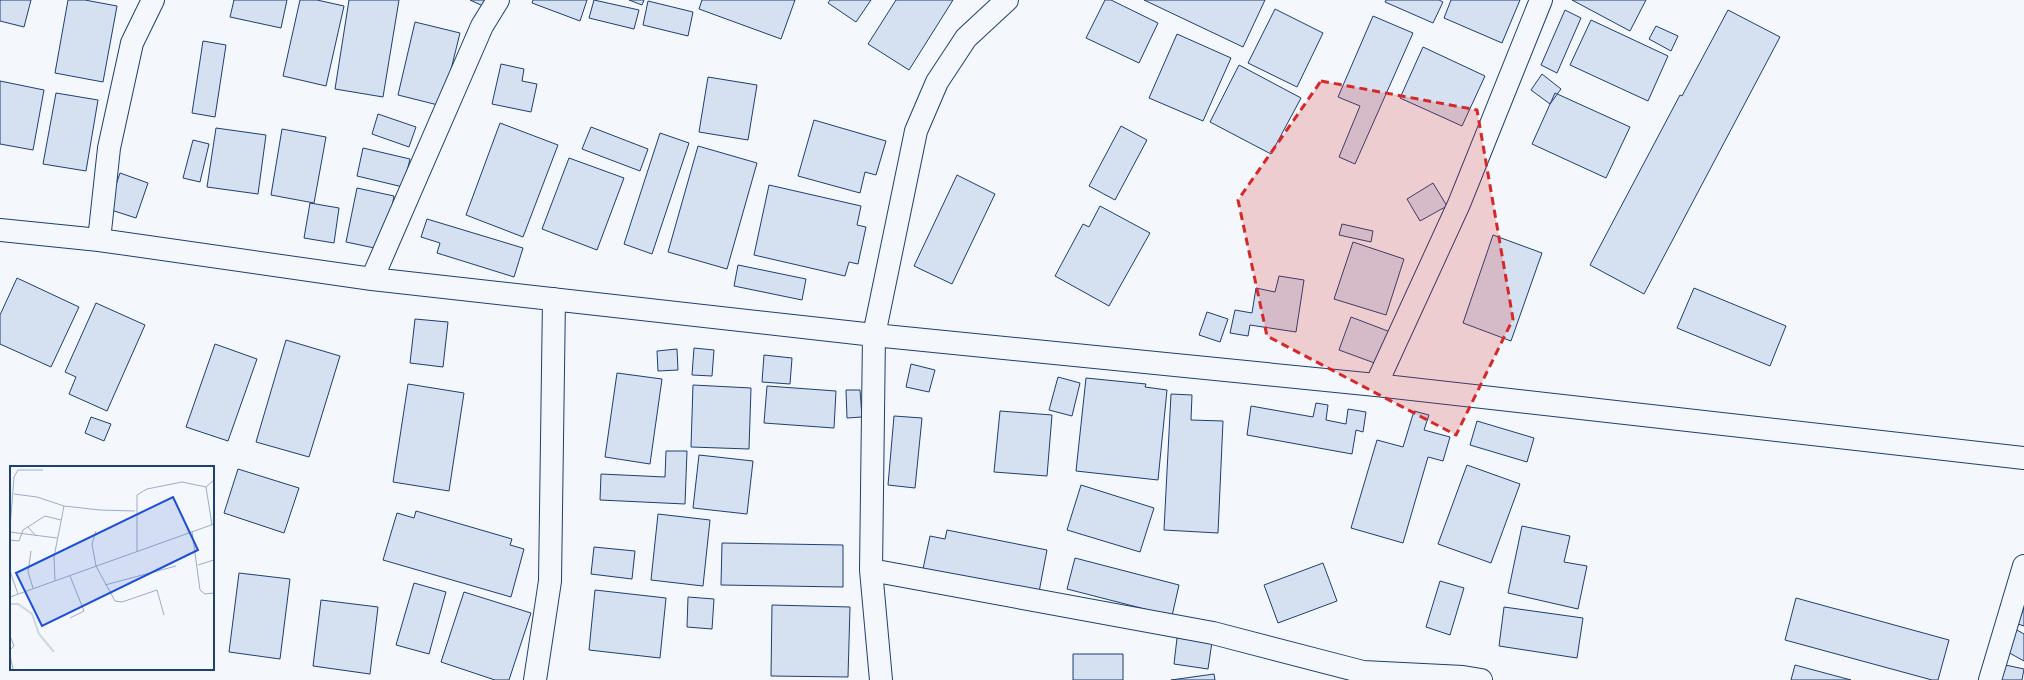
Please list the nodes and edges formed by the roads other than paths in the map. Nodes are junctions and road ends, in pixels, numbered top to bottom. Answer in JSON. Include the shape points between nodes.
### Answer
{"nodes":[{"id":1,"x":153,"y":0,"type":"edge"},
{"id":2,"x":498,"y":0,"type":"edge"},
{"id":3,"x":1007,"y":0,"type":"edge"},
{"id":4,"x":1541,"y":0,"type":"edge"},
{"id":5,"x":0,"y":230,"type":"edge"},
{"id":6,"x":99,"y":240,"type":"junction"},
{"id":7,"x":372,"y":279,"type":"junction"},
{"id":8,"x":554,"y":299,"type":"junction"},
{"id":9,"x":874,"y":335,"type":"junction"},
{"id":10,"x":1376,"y":384,"type":"junction"},
{"id":11,"x":2024,"y":458,"type":"edge"},
{"id":12,"x":2024,"y":566,"type":"edge"},
{"id":13,"x":871,"y":570,"type":"junction"},
{"id":14,"x":535,"y":680,"type":"edge"},
{"id":15,"x":881,"y":680,"type":"edge"},
{"id":16,"x":1481,"y":680,"type":"edge"},
{"id":17,"x":1990,"y":680,"type":"edge"}],
"edges":[{"from":1,"to":6,"type":"street","via":[[132,43],[109,148]]},
{"from":2,"to":7,"type":"street","via":[[482,26]]},
{"from":3,"to":9,"type":"street","via":[[966,38],[937,82],[916,131]]},
{"from":4,"to":10,"type":"street","via":[[1459,204]]},
{"from":5,"to":6,"type":"street"},
{"from":6,"to":7,"type":"street"},
{"from":7,"to":8,"type":"street"},
{"from":8,"to":9,"type":"street"},
{"from":8,"to":14,"type":"street","via":[[550,581]]},
{"from":9,"to":10,"type":"street"},
{"from":9,"to":13,"type":"street"},
{"from":10,"to":11,"type":"street"},
{"from":12,"to":17,"type":"street"},
{"from":13,"to":15,"type":"street"},
{"from":13,"to":16,"type":"street","via":[[1213,633],[1362,672]]}]}
